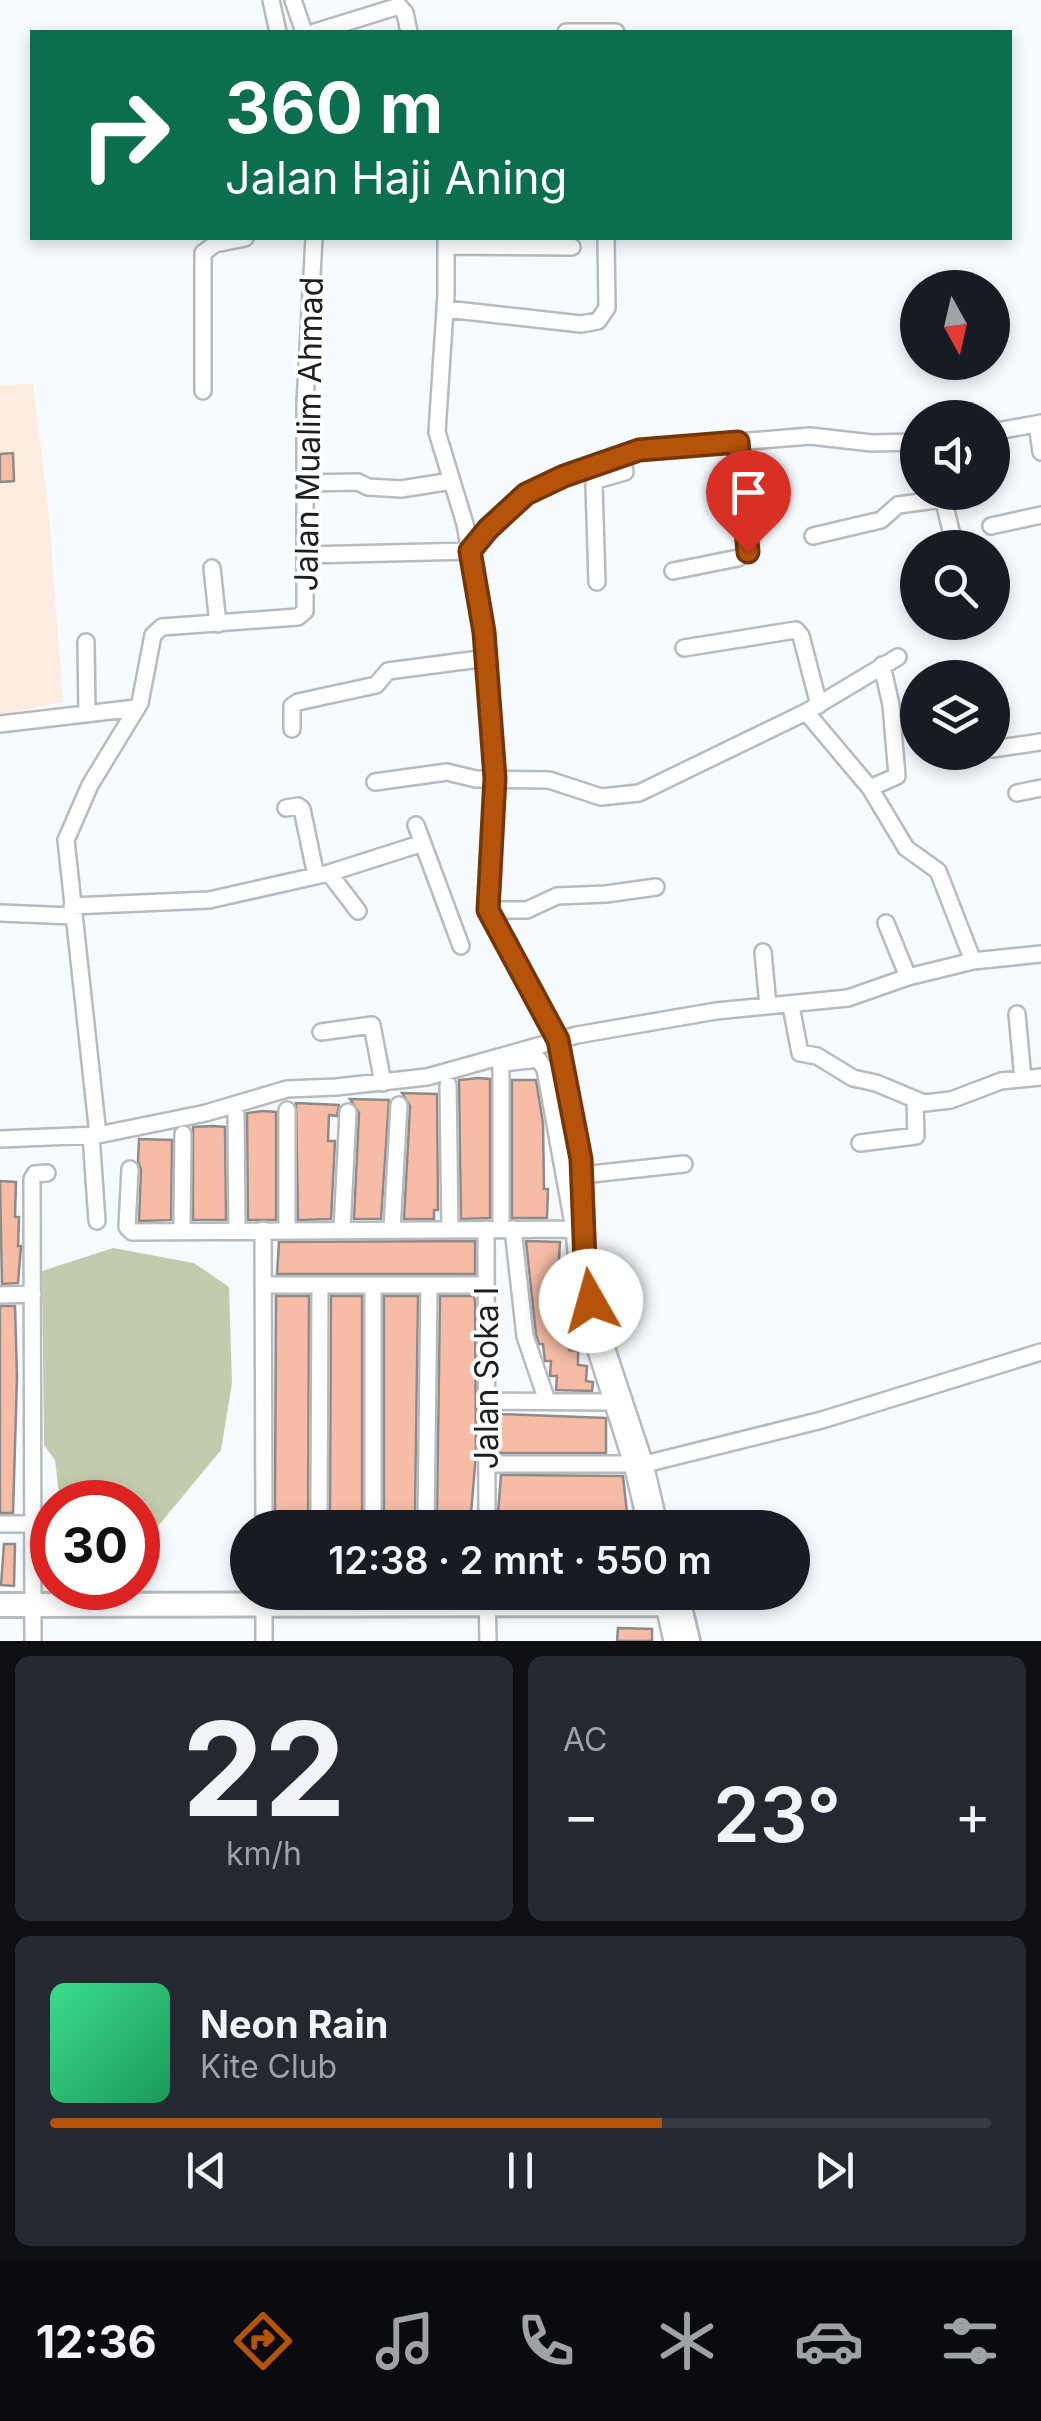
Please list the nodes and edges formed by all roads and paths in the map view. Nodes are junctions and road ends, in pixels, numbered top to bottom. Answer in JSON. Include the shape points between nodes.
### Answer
{"nodes":[{"id":1,"x":272,"y":0,"type":"edge"},
{"id":2,"x":293,"y":0,"type":"edge"},
{"id":3,"x":278,"y":30,"type":"edge"},
{"id":4,"x":303,"y":30,"type":"edge"},
{"id":5,"x":321,"y":30,"type":"edge"},
{"id":6,"x":408,"y":30,"type":"edge"},
{"id":7,"x":235,"y":240,"type":"edge"},
{"id":8,"x":314,"y":240,"type":"edge"},
{"id":9,"x":606,"y":240,"type":"edge"},
{"id":10,"x":446,"y":242,"type":"edge"},
{"id":11,"x":572,"y":247,"type":"dead end"},
{"id":12,"x":446,"y":309,"type":"junction"},
{"id":13,"x":203,"y":391,"type":"dead end"},
{"id":14,"x":1039,"y":423,"type":"edge"},
{"id":15,"x":1010,"y":429,"type":"edge"},
{"id":16,"x":738,"y":442,"type":"junction"},
{"id":17,"x":900,"y":442,"type":"edge"},
{"id":18,"x":1041,"y":452,"type":"edge"},
{"id":19,"x":621,"y":454,"type":"junction"},
{"id":20,"x":452,"y":480,"type":"junction"},
{"id":21,"x":305,"y":483,"type":"junction"},
{"id":22,"x":900,"y":505,"type":"edge"},
{"id":23,"x":1041,"y":515,"type":"edge"},
{"id":24,"x":991,"y":526,"type":"dead end"},
{"id":25,"x":813,"y":536,"type":"dead end"},
{"id":26,"x":470,"y":551,"type":"junction"},
{"id":27,"x":307,"y":556,"type":"junction"},
{"id":28,"x":212,"y":568,"type":"dead end"},
{"id":29,"x":673,"y":570,"type":"dead end"},
{"id":30,"x":597,"y":582,"type":"dead end"},
{"id":31,"x":218,"y":624,"type":"junction"},
{"id":32,"x":86,"y":642,"type":"dead end"},
{"id":33,"x":684,"y":648,"type":"dead end"},
{"id":34,"x":898,"y":657,"type":"dead end"},
{"id":35,"x":487,"y":658,"type":"junction"},
{"id":36,"x":882,"y":665,"type":"junction"},
{"id":37,"x":136,"y":708,"type":"junction"},
{"id":38,"x":812,"y":709,"type":"junction"},
{"id":39,"x":88,"y":714,"type":"junction"},
{"id":40,"x":0,"y":724,"type":"edge"},
{"id":41,"x":292,"y":728,"type":"dead end"},
{"id":42,"x":1041,"y":742,"type":"edge"},
{"id":43,"x":1010,"y":746,"type":"edge"},
{"id":44,"x":495,"y":778,"type":"junction"},
{"id":45,"x":375,"y":782,"type":"dead end"},
{"id":46,"x":870,"y":788,"type":"junction"},
{"id":47,"x":1041,"y":788,"type":"edge"},
{"id":48,"x":1018,"y":793,"type":"dead end"},
{"id":49,"x":286,"y":808,"type":"dead end"},
{"id":50,"x":416,"y":826,"type":"dead end"},
{"id":51,"x":423,"y":842,"type":"junction"},
{"id":52,"x":322,"y":875,"type":"junction"},
{"id":53,"x":656,"y":887,"type":"dead end"},
{"id":54,"x":488,"y":910,"type":"junction"},
{"id":55,"x":72,"y":911,"type":"junction"},
{"id":56,"x":358,"y":911,"type":"dead end"},
{"id":57,"x":0,"y":914,"type":"edge"},
{"id":58,"x":886,"y":923,"type":"dead end"},
{"id":59,"x":461,"y":946,"type":"dead end"},
{"id":60,"x":763,"y":952,"type":"dead end"},
{"id":61,"x":1041,"y":954,"type":"edge"},
{"id":62,"x":973,"y":961,"type":"junction"},
{"id":63,"x":908,"y":977,"type":"junction"},
{"id":64,"x":768,"y":1006,"type":"junction"},
{"id":65,"x":791,"y":1006,"type":"junction"},
{"id":66,"x":1016,"y":1014,"type":"dead end"},
{"id":67,"x":320,"y":1032,"type":"dead end"},
{"id":68,"x":558,"y":1040,"type":"junction"},
{"id":69,"x":1023,"y":1078,"type":"junction"},
{"id":70,"x":1041,"y":1078,"type":"edge"},
{"id":71,"x":383,"y":1083,"type":"junction"},
{"id":72,"x":448,"y":1085,"type":"dead end"},
{"id":73,"x":914,"y":1102,"type":"junction"},
{"id":74,"x":399,"y":1105,"type":"dead end"},
{"id":75,"x":287,"y":1110,"type":"dead end"},
{"id":76,"x":348,"y":1112,"type":"dead end"},
{"id":77,"x":236,"y":1114,"type":"dead end"},
{"id":78,"x":183,"y":1134,"type":"dead end"},
{"id":79,"x":95,"y":1135,"type":"junction"},
{"id":80,"x":0,"y":1139,"type":"edge"},
{"id":81,"x":860,"y":1143,"type":"dead end"},
{"id":82,"x":684,"y":1164,"type":"dead end"},
{"id":83,"x":130,"y":1168,"type":"dead end"},
{"id":84,"x":48,"y":1173,"type":"dead end"},
{"id":85,"x":582,"y":1176,"type":"junction"},
{"id":86,"x":97,"y":1221,"type":"dead end"},
{"id":87,"x":392,"y":1228,"type":"junction"},
{"id":88,"x":500,"y":1229,"type":"junction"},
{"id":89,"x":574,"y":1229,"type":"junction"},
{"id":90,"x":263,"y":1230,"type":"junction"},
{"id":91,"x":287,"y":1230,"type":"junction"},
{"id":92,"x":342,"y":1230,"type":"junction"},
{"id":93,"x":450,"y":1230,"type":"junction"},
{"id":94,"x":182,"y":1231,"type":"junction"},
{"id":95,"x":236,"y":1231,"type":"junction"},
{"id":96,"x":264,"y":1284,"type":"junction"},
{"id":97,"x":320,"y":1284,"type":"junction"},
{"id":98,"x":373,"y":1285,"type":"junction"},
{"id":99,"x":429,"y":1285,"type":"junction"},
{"id":100,"x":486,"y":1285,"type":"junction"},
{"id":101,"x":32,"y":1294,"type":"junction"},
{"id":102,"x":0,"y":1295,"type":"edge"},
{"id":103,"x":1041,"y":1352,"type":"edge"},
{"id":104,"x":486,"y":1401,"type":"junction"},
{"id":105,"x":547,"y":1401,"type":"junction"},
{"id":106,"x":610,"y":1402,"type":"junction"},
{"id":107,"x":487,"y":1464,"type":"junction"},
{"id":108,"x":638,"y":1464,"type":"junction"},
{"id":109,"x":33,"y":1480,"type":"edge"},
{"id":110,"x":264,"y":1510,"type":"edge"},
{"id":111,"x":319,"y":1510,"type":"edge"},
{"id":112,"x":373,"y":1510,"type":"edge"},
{"id":113,"x":426,"y":1510,"type":"edge"},
{"id":114,"x":487,"y":1510,"type":"edge"},
{"id":115,"x":648,"y":1510,"type":"edge"},
{"id":116,"x":0,"y":1524,"type":"edge"},
{"id":117,"x":30,"y":1524,"type":"edge"},
{"id":118,"x":230,"y":1600,"type":"edge"},
{"id":119,"x":160,"y":1602,"type":"edge"},
{"id":120,"x":30,"y":1605,"type":"edge"},
{"id":121,"x":0,"y":1606,"type":"edge"},
{"id":122,"x":33,"y":1610,"type":"edge"},
{"id":123,"x":264,"y":1610,"type":"edge"},
{"id":124,"x":487,"y":1610,"type":"edge"},
{"id":125,"x":671,"y":1610,"type":"edge"},
{"id":126,"x":675,"y":1610,"type":"edge"},
{"id":127,"x":33,"y":1641,"type":"edge"},
{"id":128,"x":264,"y":1641,"type":"edge"},
{"id":129,"x":488,"y":1641,"type":"edge"},
{"id":130,"x":672,"y":1641,"type":"edge"},
{"id":131,"x":688,"y":1641,"type":"edge"}],
"edges":[{"from":1,"to":3,"type":"street"},
{"from":2,"to":4,"type":"street"},
{"from":5,"to":6,"type":"street","via":[[399,6]]},
{"from":7,"to":13,"type":"street","via":[[202,254]]},
{"from":8,"to":21,"type":"street","name":"Jalan Mualim Ahmad"},
{"from":9,"to":12,"type":"street","via":[[607,304],[598,321]]},
{"from":10,"to":11,"type":"street"},
{"from":10,"to":12,"type":"street"},
{"from":12,"to":20,"type":"street","via":[[437,432]]},
{"from":14,"to":15,"type":"street"},
{"from":14,"to":18,"type":"street"},
{"from":16,"to":17,"type":"street","via":[[810,436]]},
{"from":16,"to":19,"type":"street"},
{"from":16,"to":29,"type":"street","via":[[748,551]]},
{"from":19,"to":26,"type":"street","via":[[526,494]]},
{"from":19,"to":30,"type":"street","via":[[625,472],[593,487]]},
{"from":20,"to":21,"type":"street","via":[[401,489]]},
{"from":20,"to":26,"type":"street"},
{"from":21,"to":27,"type":"street","name":"Jalan Mualim Ahmad"},
{"from":22,"to":25,"type":"street","via":[[880,520]]},
{"from":23,"to":24,"type":"street"},
{"from":26,"to":27,"type":"street"},
{"from":26,"to":35,"type":"street"},
{"from":27,"to":31,"type":"street","name":"Jalan Mualim Ahmad","via":[[303,614]]},
{"from":28,"to":31,"type":"street"},
{"from":31,"to":37,"type":"street","name":"Jalan Mualim Ahmad","via":[[162,627],[153,635]]},
{"from":32,"to":39,"type":"street"},
{"from":33,"to":38,"type":"street","via":[[796,630]]},
{"from":34,"to":36,"type":"street"},
{"from":35,"to":41,"type":"street","via":[[385,672],[374,686],[295,704]]},
{"from":35,"to":44,"type":"street"},
{"from":36,"to":38,"type":"street"},
{"from":36,"to":46,"type":"street","via":[[897,776]]},
{"from":37,"to":39,"type":"street"},
{"from":37,"to":55,"type":"street","name":"Jalan Mualim Ahmad","via":[[66,840]]},
{"from":38,"to":44,"type":"street","via":[[638,792],[601,797],[549,780]]},
{"from":38,"to":46,"type":"street"},
{"from":39,"to":40,"type":"street"},
{"from":42,"to":43,"type":"street"},
{"from":44,"to":45,"type":"street","via":[[447,772]]},
{"from":44,"to":54,"type":"street"},
{"from":46,"to":62,"type":"street","via":[[906,848],[938,872]]},
{"from":47,"to":48,"type":"street"},
{"from":49,"to":52,"type":"street","via":[[302,809]]},
{"from":50,"to":51,"type":"street"},
{"from":51,"to":52,"type":"street"},
{"from":51,"to":59,"type":"street"},
{"from":52,"to":55,"type":"street","via":[[209,900]]},
{"from":52,"to":56,"type":"street"},
{"from":53,"to":54,"type":"street","via":[[566,895],[527,910]]},
{"from":54,"to":68,"type":"street"},
{"from":55,"to":57,"type":"street"},
{"from":55,"to":79,"type":"street","name":"Jalan Mualim Ahmad"},
{"from":58,"to":63,"type":"street"},
{"from":60,"to":64,"type":"street"},
{"from":61,"to":62,"type":"street"},
{"from":62,"to":63,"type":"street"},
{"from":63,"to":65,"type":"street","via":[[848,998]]},
{"from":64,"to":65,"type":"street"},
{"from":64,"to":68,"type":"street"},
{"from":65,"to":73,"type":"street","via":[[800,1053]]},
{"from":66,"to":69,"type":"street"},
{"from":67,"to":71,"type":"street","via":[[372,1025]]},
{"from":68,"to":71,"type":"street","via":[[446,1073]]},
{"from":68,"to":85,"type":"street"},
{"from":69,"to":70,"type":"street"},
{"from":69,"to":73,"type":"street","via":[[951,1100]]},
{"from":71,"to":79,"type":"street","via":[[286,1088]]},
{"from":72,"to":93,"type":"street"},
{"from":73,"to":81,"type":"street","via":[[916,1136]]},
{"from":74,"to":87,"type":"street"},
{"from":75,"to":91,"type":"street"},
{"from":76,"to":92,"type":"street"},
{"from":77,"to":95,"type":"street"},
{"from":78,"to":94,"type":"street"},
{"from":79,"to":80,"type":"street"},
{"from":79,"to":86,"type":"street","name":"Jalan Mualim Ahmad"},
{"from":82,"to":85,"type":"street"},
{"from":83,"to":94,"type":"street","via":[[129,1230]]},
{"from":84,"to":101,"type":"street","via":[[32,1179]]},
{"from":85,"to":108,"type":"street","via":[[591,1301]]},
{"from":87,"to":92,"type":"street"},
{"from":87,"to":93,"type":"street"},
{"from":88,"to":89,"type":"street"},
{"from":88,"to":89,"type":"street","via":[[501,1067],[538,1059]]},
{"from":88,"to":93,"type":"street"},
{"from":88,"to":100,"type":"street","name":"Jalan Soka I"},
{"from":88,"to":105,"type":"street"},
{"from":89,"to":106,"type":"street","via":[[580,1300]]},
{"from":90,"to":91,"type":"street"},
{"from":90,"to":95,"type":"street"},
{"from":90,"to":96,"type":"street"},
{"from":91,"to":92,"type":"street"},
{"from":94,"to":95,"type":"street"},
{"from":96,"to":97,"type":"street"},
{"from":96,"to":110,"type":"street"},
{"from":97,"to":98,"type":"street"},
{"from":97,"to":111,"type":"street"},
{"from":98,"to":99,"type":"street"},
{"from":98,"to":112,"type":"street"},
{"from":99,"to":100,"type":"street"},
{"from":99,"to":113,"type":"street"},
{"from":100,"to":104,"type":"street","name":"Jalan Soka I"},
{"from":101,"to":102,"type":"street"},
{"from":101,"to":109,"type":"street"},
{"from":103,"to":108,"type":"street","via":[[836,1416]]},
{"from":104,"to":105,"type":"street"},
{"from":104,"to":107,"type":"street","name":"Jalan Soka I"},
{"from":105,"to":106,"type":"street"},
{"from":106,"to":108,"type":"street"},
{"from":107,"to":108,"type":"street"},
{"from":107,"to":114,"type":"street","name":"Jalan Soka I"},
{"from":108,"to":115,"type":"street"},
{"from":116,"to":117,"type":"street"},
{"from":118,"to":119,"type":"street"},
{"from":120,"to":121,"type":"street"},
{"from":122,"to":127,"type":"street"},
{"from":123,"to":128,"type":"street"},
{"from":124,"to":129,"type":"street"},
{"from":125,"to":130,"type":"street"},
{"from":126,"to":131,"type":"street"}]}
